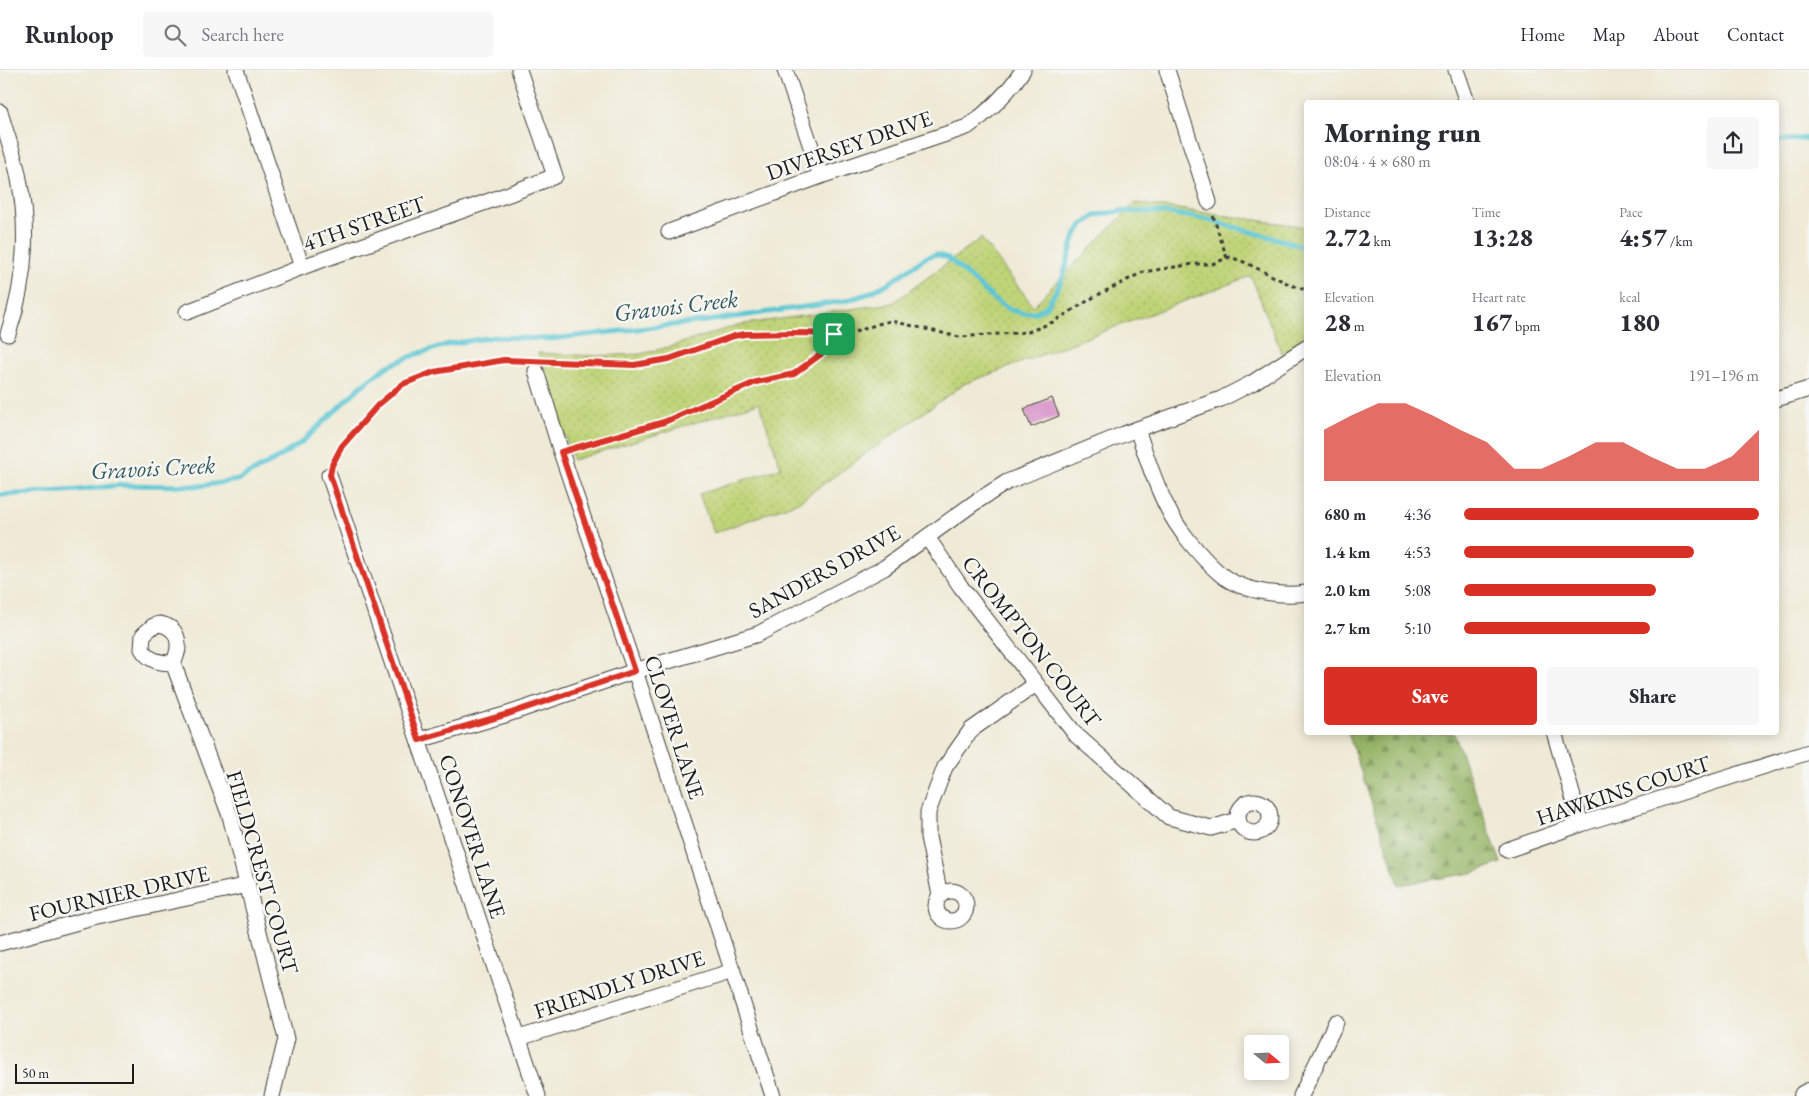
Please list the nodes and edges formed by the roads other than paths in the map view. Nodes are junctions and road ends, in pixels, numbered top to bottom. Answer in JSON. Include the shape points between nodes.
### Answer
{"nodes":[{"id":1,"x":236,"y":70,"type":"edge"},
{"id":2,"x":519,"y":70,"type":"edge"},
{"id":3,"x":785,"y":70,"type":"edge"},
{"id":4,"x":1024,"y":70,"type":"edge"},
{"id":5,"x":1167,"y":70,"type":"edge"},
{"id":6,"x":1456,"y":70,"type":"edge"},
{"id":7,"x":1466,"y":100,"type":"edge"},
{"id":8,"x":0,"y":112,"type":"edge"},
{"id":9,"x":821,"y":176,"type":"junction"},
{"id":10,"x":1211,"y":208,"type":"road end"},
{"id":11,"x":669,"y":232,"type":"dead end"},
{"id":12,"x":302,"y":267,"type":"junction"},
{"id":13,"x":187,"y":312,"type":"dead end"},
{"id":14,"x":8,"y":334,"type":"dead end"},
{"id":15,"x":1304,"y":349,"type":"edge"},
{"id":16,"x":535,"y":365,"type":"road end"},
{"id":17,"x":1809,"y":388,"type":"edge"},
{"id":18,"x":1779,"y":398,"type":"edge"},
{"id":19,"x":1137,"y":429,"type":"junction"},
{"id":20,"x":330,"y":475,"type":"road end"},
{"id":21,"x":927,"y":537,"type":"junction"},
{"id":22,"x":1304,"y":593,"type":"edge"},
{"id":23,"x":173,"y":663,"type":"dead end"},
{"id":24,"x":635,"y":671,"type":"junction"},
{"id":25,"x":1036,"y":684,"type":"junction"},
{"id":26,"x":1555,"y":735,"type":"edge"},
{"id":27,"x":419,"y":740,"type":"junction"},
{"id":28,"x":1809,"y":752,"type":"edge"},
{"id":29,"x":1238,"y":820,"type":"dead end"},
{"id":30,"x":1581,"y":824,"type":"junction"},
{"id":31,"x":1507,"y":850,"type":"dead end"},
{"id":32,"x":248,"y":885,"type":"junction"},
{"id":33,"x":940,"y":895,"type":"dead end"},
{"id":34,"x":0,"y":942,"type":"edge"},
{"id":35,"x":733,"y":971,"type":"junction"},
{"id":36,"x":1336,"y":1022,"type":"dead end"},
{"id":37,"x":519,"y":1038,"type":"junction"},
{"id":38,"x":1809,"y":1094,"type":"edge"},
{"id":39,"x":272,"y":1096,"type":"edge"},
{"id":40,"x":538,"y":1096,"type":"edge"},
{"id":41,"x":773,"y":1096,"type":"edge"},
{"id":42,"x":1301,"y":1096,"type":"edge"},
{"id":43,"x":1805,"y":1096,"type":"edge"}],
"edges":[{"from":1,"to":12,"type":"street"},
{"from":2,"to":12,"type":"street","name":"4TH STREET","via":[[555,176]]},
{"from":3,"to":9,"type":"street"},
{"from":4,"to":9,"type":"street","name":"DIVERSEY DRIVE","via":[[1001,99],[968,127]]},
{"from":5,"to":10,"type":"street"},
{"from":6,"to":7,"type":"street"},
{"from":8,"to":14,"type":"street","via":[[19,177],[24,212],[24,262],[17,308]]},
{"from":9,"to":11,"type":"street","name":"DIVERSEY DRIVE"},
{"from":12,"to":13,"type":"street","name":"4TH STREET"},
{"from":15,"to":19,"type":"street","name":"SANDERS DRIVE","via":[[1221,399]]},
{"from":16,"to":24,"type":"street","name":"CLOVER LANE"},
{"from":17,"to":18,"type":"street"},
{"from":19,"to":21,"type":"street","name":"SANDERS DRIVE","via":[[1007,482]]},
{"from":19,"to":22,"type":"street","via":[[1167,509],[1194,547],[1219,574],[1263,592]]},
{"from":20,"to":27,"type":"street","name":"CONOVER LANE"},
{"from":21,"to":24,"type":"street","name":"SANDERS DRIVE","via":[[884,568],[758,634]]},
{"from":21,"to":25,"type":"street","name":"CROMPTON COURT"},
{"from":23,"to":32,"type":"street","name":"FIELDCREST COURT","via":[[230,816]]},
{"from":24,"to":27,"type":"street","name":"SANDERS DRIVE"},
{"from":24,"to":35,"type":"street","name":"CLOVER LANE"},
{"from":25,"to":29,"type":"street","name":"CROMPTON COURT","via":[[1076,735],[1169,817],[1211,828]]},
{"from":25,"to":33,"type":"street","via":[[971,730],[945,766],[928,812],[928,837]]},
{"from":26,"to":30,"type":"street"},
{"from":27,"to":37,"type":"street","name":"CONOVER LANE"},
{"from":28,"to":30,"type":"street","name":"HAWKINS COURT"},
{"from":30,"to":31,"type":"street","name":"HAWKINS COURT"},
{"from":32,"to":34,"type":"street","name":"FOURNIER DRIVE","via":[[93,918]]},
{"from":32,"to":39,"type":"street","name":"FIELDCREST COURT","via":[[286,1039]]},
{"from":35,"to":37,"type":"street","name":"FRIENDLY DRIVE"},
{"from":35,"to":41,"type":"street","name":"CLOVER LANE"},
{"from":36,"to":42,"type":"street"},
{"from":37,"to":40,"type":"street","name":"CONOVER LANE"},
{"from":38,"to":43,"type":"street"}]}
